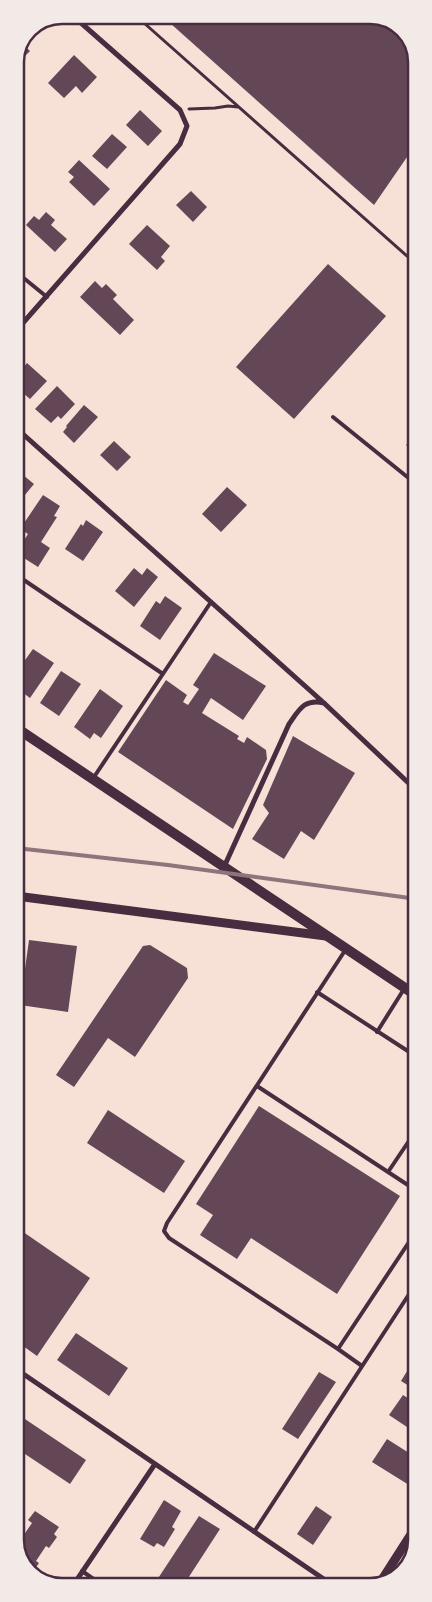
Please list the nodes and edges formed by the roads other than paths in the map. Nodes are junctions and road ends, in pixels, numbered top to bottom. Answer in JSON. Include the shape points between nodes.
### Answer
{"nodes":[{"id":1,"x":82,"y":24,"type":"edge"},
{"id":2,"x":24,"y":278,"type":"edge"},
{"id":3,"x":47,"y":297,"type":"junction"},
{"id":4,"x":24,"y":322,"type":"edge"},
{"id":5,"x":333,"y":417,"type":"dead end"},
{"id":6,"x":24,"y":435,"type":"edge"},
{"id":7,"x":408,"y":478,"type":"edge"},
{"id":8,"x":24,"y":580,"type":"edge"},
{"id":9,"x":212,"y":602,"type":"junction"},
{"id":10,"x":163,"y":674,"type":"junction"},
{"id":11,"x":324,"y":703,"type":"junction"},
{"id":12,"x":24,"y":733,"type":"edge"},
{"id":13,"x":93,"y":779,"type":"junction"},
{"id":14,"x":408,"y":783,"type":"edge"},
{"id":15,"x":224,"y":867,"type":"junction"},
{"id":16,"x":24,"y":897,"type":"edge"},
{"id":17,"x":326,"y":936,"type":"junction"},
{"id":18,"x":346,"y":949,"type":"junction"},
{"id":19,"x":405,"y":988,"type":"junction"},
{"id":20,"x":408,"y":990,"type":"edge"},
{"id":21,"x":317,"y":992,"type":"junction"},
{"id":22,"x":377,"y":1032,"type":"junction"},
{"id":23,"x":408,"y":1051,"type":"edge"},
{"id":24,"x":257,"y":1086,"type":"junction"},
{"id":25,"x":408,"y":1142,"type":"edge"},
{"id":26,"x":388,"y":1172,"type":"junction"},
{"id":27,"x":408,"y":1185,"type":"edge"},
{"id":28,"x":408,"y":1244,"type":"edge"},
{"id":29,"x":408,"y":1296,"type":"edge"},
{"id":30,"x":338,"y":1349,"type":"junction"},
{"id":31,"x":362,"y":1366,"type":"junction"},
{"id":32,"x":24,"y":1374,"type":"edge"},
{"id":33,"x":155,"y":1464,"type":"junction"},
{"id":34,"x":254,"y":1532,"type":"junction"},
{"id":35,"x":408,"y":1539,"type":"edge"},
{"id":36,"x":82,"y":1571,"type":"junction"},
{"id":37,"x":385,"y":1575,"type":"edge"},
{"id":38,"x":78,"y":1578,"type":"edge"},
{"id":39,"x":93,"y":1578,"type":"edge"},
{"id":40,"x":322,"y":1578,"type":"edge"}],
"edges":[{"from":1,"to":3,"type":"street","via":[[180,110],[187,126],[180,144]]},
{"from":2,"to":3,"type":"lane"},
{"from":3,"to":4,"type":"street"},
{"from":5,"to":7,"type":"lane"},
{"from":6,"to":9,"type":"street"},
{"from":8,"to":10,"type":"lane"},
{"from":9,"to":10,"type":"lane"},
{"from":9,"to":11,"type":"street"},
{"from":10,"to":13,"type":"lane"},
{"from":11,"to":14,"type":"street"},
{"from":11,"to":15,"type":"street","via":[[314,700],[305,704],[289,724]]},
{"from":12,"to":13,"type":"main road"},
{"from":13,"to":15,"type":"main road"},
{"from":15,"to":17,"type":"main road"},
{"from":16,"to":17,"type":"street"},
{"from":17,"to":18,"type":"main road"},
{"from":18,"to":19,"type":"main road"},
{"from":18,"to":21,"type":"lane"},
{"from":19,"to":20,"type":"main road"},
{"from":19,"to":22,"type":"lane"},
{"from":21,"to":22,"type":"lane"},
{"from":21,"to":24,"type":"lane"},
{"from":22,"to":23,"type":"lane"},
{"from":24,"to":26,"type":"lane"},
{"from":24,"to":30,"type":"lane","via":[[164,1231]]},
{"from":25,"to":26,"type":"lane"},
{"from":26,"to":27,"type":"lane"},
{"from":28,"to":30,"type":"lane"},
{"from":29,"to":31,"type":"lane"},
{"from":30,"to":31,"type":"lane"},
{"from":31,"to":34,"type":"lane"},
{"from":32,"to":33,"type":"street"},
{"from":33,"to":34,"type":"street"},
{"from":33,"to":36,"type":"street"},
{"from":34,"to":40,"type":"street"},
{"from":35,"to":37,"type":"street"},
{"from":36,"to":38,"type":"street"},
{"from":36,"to":39,"type":"lane"}]}
